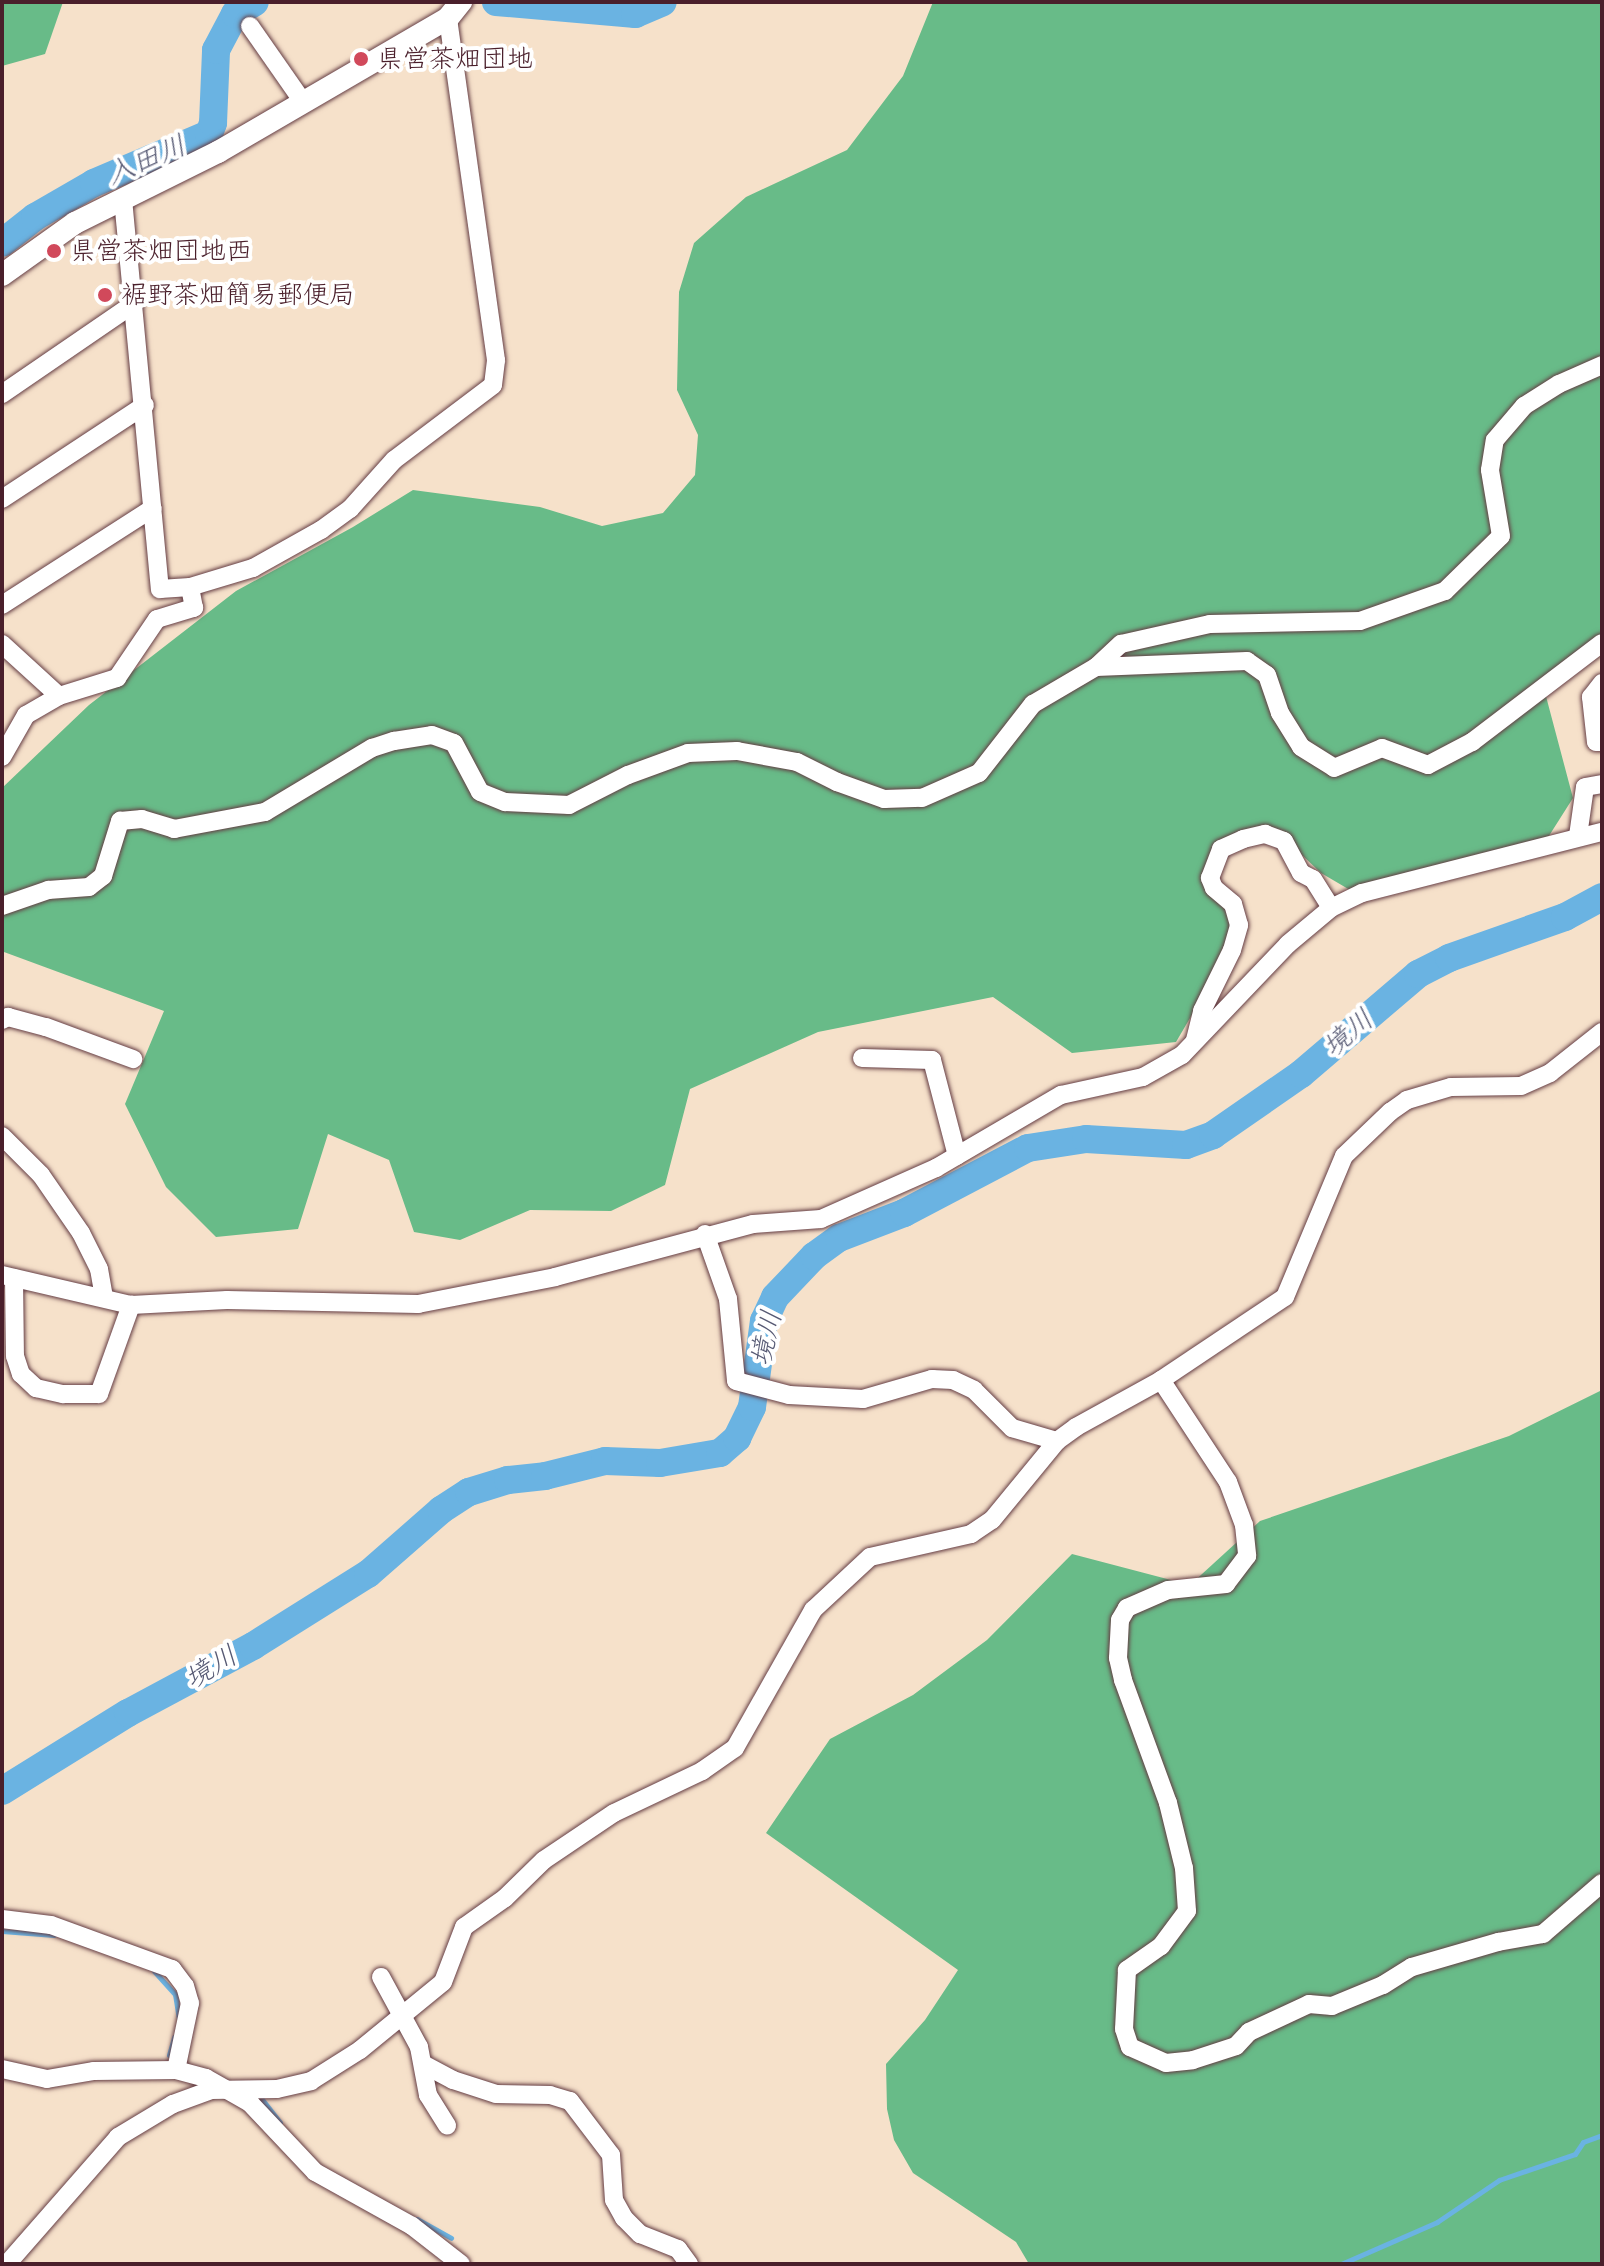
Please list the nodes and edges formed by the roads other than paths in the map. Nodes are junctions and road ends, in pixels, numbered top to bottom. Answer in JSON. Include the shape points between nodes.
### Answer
{"nodes":[{"id":1,"x":454,"y":10,"type":"edge"},
{"id":2,"x":250,"y":26,"type":"dead end"},
{"id":3,"x":303,"y":102,"type":"junction"},
{"id":4,"x":123,"y":199,"type":"junction"},
{"id":5,"x":2,"y":275,"type":"edge"},
{"id":6,"x":135,"y":303,"type":"junction"},
{"id":7,"x":1602,"y":365,"type":"edge"},
{"id":8,"x":2,"y":394,"type":"edge"},
{"id":9,"x":145,"y":405,"type":"junction"},
{"id":10,"x":2,"y":499,"type":"edge"},
{"id":11,"x":153,"y":508,"type":"junction"},
{"id":12,"x":190,"y":587,"type":"junction"},
{"id":13,"x":2,"y":605,"type":"edge"},
{"id":14,"x":1602,"y":643,"type":"edge"},
{"id":15,"x":2,"y":644,"type":"edge"},
{"id":16,"x":1096,"y":667,"type":"junction"},
{"id":17,"x":1602,"y":683,"type":"edge"},
{"id":18,"x":59,"y":696,"type":"junction"},
{"id":19,"x":1602,"y":742,"type":"edge"},
{"id":20,"x":2,"y":757,"type":"edge"},
{"id":21,"x":1602,"y":784,"type":"edge"},
{"id":22,"x":1602,"y":832,"type":"edge"},
{"id":23,"x":1578,"y":836,"type":"junction"},
{"id":24,"x":2,"y":906,"type":"edge"},
{"id":25,"x":1331,"y":908,"type":"junction"},
{"id":26,"x":2,"y":1020,"type":"edge"},
{"id":27,"x":1602,"y":1032,"type":"edge"},
{"id":28,"x":1194,"y":1042,"type":"junction"},
{"id":29,"x":862,"y":1058,"type":"dead end"},
{"id":30,"x":133,"y":1059,"type":"dead end"},
{"id":31,"x":2,"y":1136,"type":"edge"},
{"id":32,"x":957,"y":1156,"type":"junction"},
{"id":33,"x":705,"y":1234,"type":"junction"},
{"id":34,"x":8,"y":1276,"type":"edge"},
{"id":35,"x":104,"y":1298,"type":"junction"},
{"id":36,"x":131,"y":1305,"type":"junction"},
{"id":37,"x":1161,"y":1380,"type":"junction"},
{"id":38,"x":1057,"y":1441,"type":"junction"},
{"id":39,"x":1602,"y":1883,"type":"edge"},
{"id":40,"x":2,"y":1919,"type":"edge"},
{"id":41,"x":381,"y":1977,"type":"dead end"},
{"id":42,"x":399,"y":2015,"type":"junction"},
{"id":43,"x":423,"y":2064,"type":"junction"},
{"id":44,"x":2,"y":2069,"type":"edge"},
{"id":45,"x":176,"y":2070,"type":"junction"},
{"id":46,"x":225,"y":2087,"type":"junction"},
{"id":47,"x":447,"y":2126,"type":"dead end"},
{"id":48,"x":7,"y":2264,"type":"edge"},
{"id":49,"x":461,"y":2264,"type":"edge"},
{"id":50,"x":689,"y":2264,"type":"edge"}],
"edges":[{"from":1,"to":3,"type":"street"},
{"from":1,"to":12,"type":"street","via":[[496,360],[493,385],[394,460],[350,509],[321,530],[253,568]]},
{"from":2,"to":3,"type":"street"},
{"from":3,"to":4,"type":"street"},
{"from":4,"to":5,"type":"street","via":[[75,223]]},
{"from":4,"to":6,"type":"street"},
{"from":6,"to":8,"type":"street"},
{"from":6,"to":9,"type":"street"},
{"from":7,"to":16,"type":"street","via":[[1524,406],[1495,440],[1490,470],[1501,536],[1445,591],[1360,621],[1210,624],[1121,644]]},
{"from":9,"to":10,"type":"street"},
{"from":9,"to":11,"type":"street"},
{"from":11,"to":12,"type":"street","via":[[160,589]]},
{"from":11,"to":13,"type":"street"},
{"from":12,"to":18,"type":"street","via":[[194,608],[157,619],[117,678]]},
{"from":14,"to":16,"type":"street","via":[[1472,742],[1428,765],[1382,748],[1334,768],[1301,747],[1280,713],[1267,675],[1247,661]]},
{"from":15,"to":18,"type":"street"},
{"from":16,"to":24,"type":"street","via":[[1033,704],[979,773],[922,798],[884,799],[797,762],[737,751],[688,753],[569,805],[505,802],[480,792],[454,743],[432,735],[372,748],[265,812],[174,829],[142,819],[120,821],[103,876],[89,887],[48,890]]},
{"from":17,"to":19,"type":"street","via":[[1591,697],[1596,742]]},
{"from":18,"to":20,"type":"street","via":[[26,715]]},
{"from":21,"to":23,"type":"street","via":[[1585,787]]},
{"from":22,"to":23,"type":"street"},
{"from":23,"to":25,"type":"street","via":[[1390,884]]},
{"from":25,"to":28,"type":"street","via":[[1288,944]]},
{"from":25,"to":28,"type":"street","via":[[1313,879],[1301,873],[1284,841],[1265,834],[1221,849],[1210,878],[1233,904],[1239,925]]},
{"from":26,"to":30,"type":"street","via":[[46,1027]]},
{"from":27,"to":37,"type":"street","via":[[1550,1073],[1521,1086],[1451,1087],[1407,1100],[1390,1112],[1344,1156],[1285,1297]]},
{"from":28,"to":32,"type":"street","via":[[1143,1077],[1061,1095]]},
{"from":29,"to":32,"type":"street","via":[[932,1060]]},
{"from":31,"to":35,"type":"street","via":[[41,1175],[81,1233],[99,1269]]},
{"from":32,"to":33,"type":"street","via":[[821,1219]]},
{"from":33,"to":36,"type":"street","via":[[555,1277],[418,1304],[227,1300]]},
{"from":33,"to":38,"type":"street","via":[[728,1299],[736,1381],[789,1395],[863,1399],[932,1379],[953,1380],[974,1390],[1012,1428]]},
{"from":34,"to":35,"type":"street"},
{"from":34,"to":36,"type":"street","via":[[15,1356],[21,1374],[36,1388],[99,1394]]},
{"from":35,"to":36,"type":"street"},
{"from":37,"to":38,"type":"street"},
{"from":37,"to":39,"type":"street","via":[[1228,1482],[1244,1525],[1247,1556],[1226,1584],[1168,1590],[1127,1608],[1120,1620],[1123,1680],[1168,1803],[1184,1868],[1187,1911],[1161,1946],[1127,1970],[1124,2029],[1130,2047],[1166,2063],[1236,2046],[1249,2032],[1309,2004],[1332,2006],[1412,1967],[1543,1934]]},
{"from":38,"to":42,"type":"street","via":[[992,1520],[971,1534],[870,1557],[813,1610],[735,1748],[702,1771],[614,1813],[544,1860],[505,1898],[464,1927],[443,1982]]},
{"from":40,"to":45,"type":"street","via":[[51,1925],[172,1969],[190,2003]]},
{"from":41,"to":42,"type":"street"},
{"from":42,"to":43,"type":"street"},
{"from":42,"to":46,"type":"street","via":[[360,2050],[311,2081],[277,2089]]},
{"from":43,"to":47,"type":"street","via":[[428,2095]]},
{"from":43,"to":50,"type":"street","via":[[496,2094],[550,2095],[570,2101],[611,2155],[614,2200],[624,2218],[640,2234],[678,2249]]},
{"from":44,"to":45,"type":"street","via":[[47,2079],[94,2071]]},
{"from":45,"to":46,"type":"street"},
{"from":46,"to":48,"type":"street","via":[[173,2104],[118,2137]]},
{"from":46,"to":49,"type":"street","via":[[250,2103],[315,2172],[412,2226]]}]}
